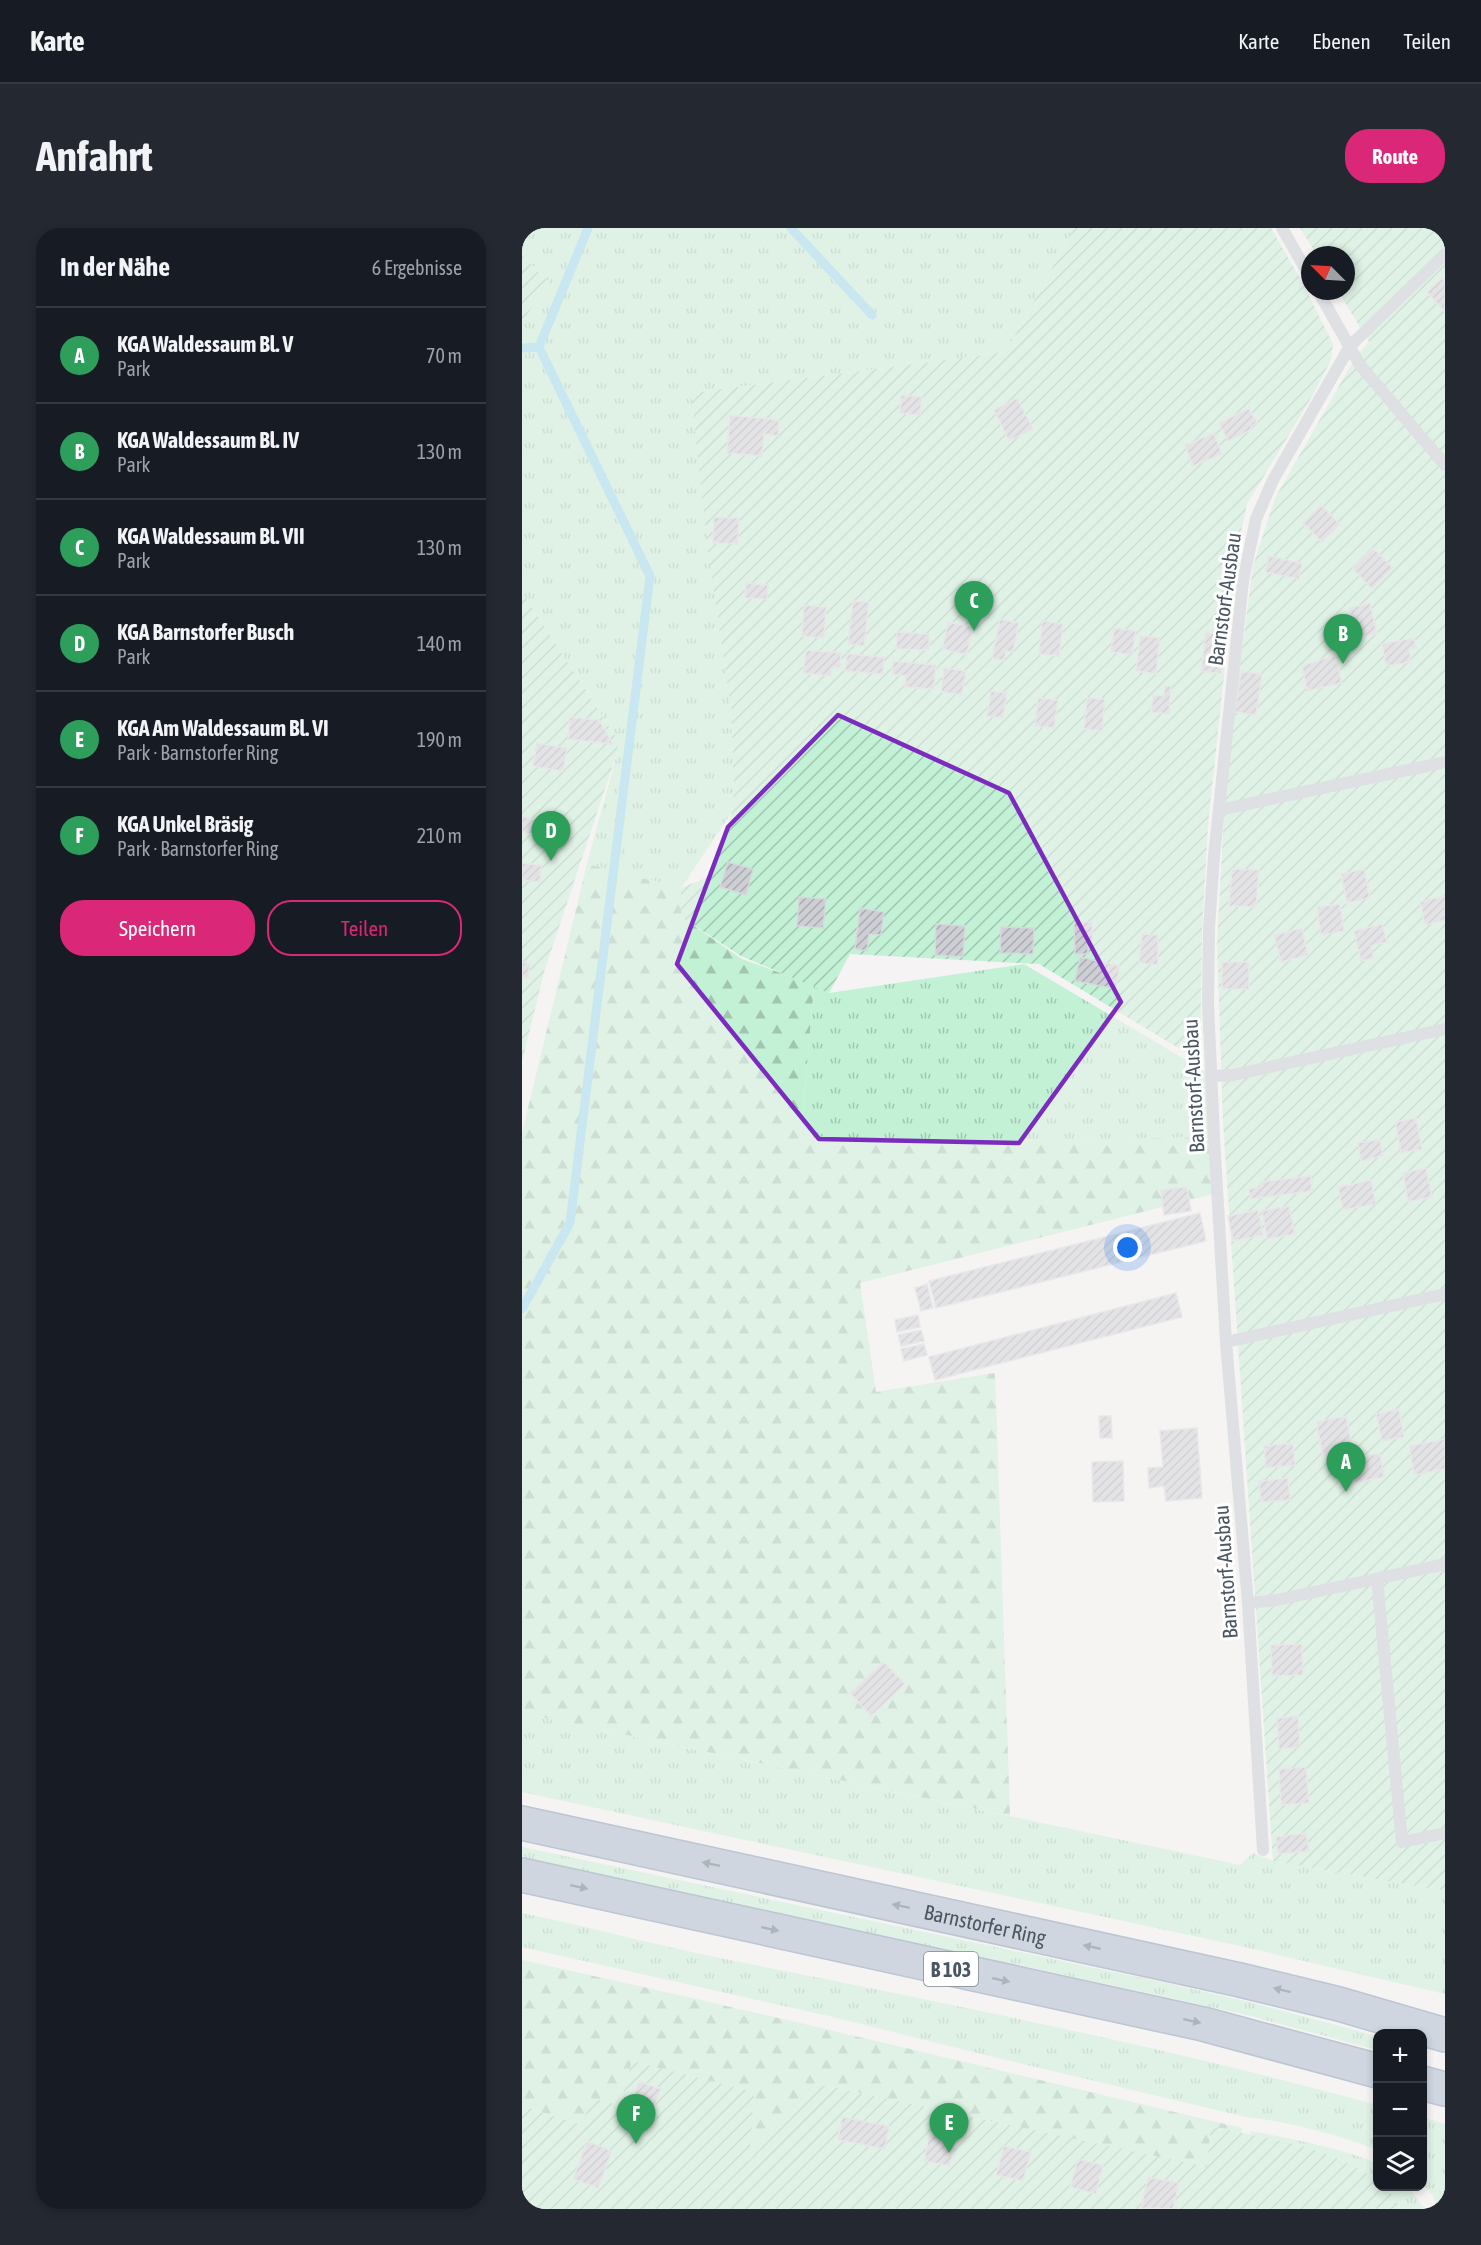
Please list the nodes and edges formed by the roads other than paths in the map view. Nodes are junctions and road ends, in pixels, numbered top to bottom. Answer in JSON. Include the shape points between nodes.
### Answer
{"nodes":[{"id":1,"x":1282,"y":228,"type":"edge"},
{"id":2,"x":1445,"y":254,"type":"edge"},
{"id":3,"x":1301,"y":261,"type":"edge"},
{"id":4,"x":1323,"y":300,"type":"edge"},
{"id":5,"x":1350,"y":346,"type":"junction"},
{"id":6,"x":1445,"y":465,"type":"edge"},
{"id":7,"x":1445,"y":762,"type":"edge"},
{"id":8,"x":1219,"y":810,"type":"junction"},
{"id":9,"x":1445,"y":1029,"type":"edge"},
{"id":10,"x":1213,"y":1076,"type":"junction"},
{"id":11,"x":1445,"y":1294,"type":"edge"},
{"id":12,"x":1226,"y":1342,"type":"junction"},
{"id":13,"x":1445,"y":1564,"type":"edge"},
{"id":14,"x":1377,"y":1580,"type":"junction"},
{"id":15,"x":1248,"y":1603,"type":"junction"},
{"id":16,"x":522,"y":1823,"type":"edge"},
{"id":17,"x":1445,"y":1833,"type":"edge"},
{"id":18,"x":1263,"y":1850,"type":"dead end"},
{"id":19,"x":522,"y":1875,"type":"edge"},
{"id":20,"x":1339,"y":2004,"type":"junction"},
{"id":21,"x":1445,"y":2010,"type":"edge"},
{"id":22,"x":1445,"y":2035,"type":"edge"},
{"id":23,"x":1373,"y":2070,"type":"edge"},
{"id":24,"x":1427,"y":2085,"type":"edge"},
{"id":25,"x":1445,"y":2090,"type":"edge"}],
"edges":[{"from":1,"to":3,"type":"lane"},
{"from":2,"to":5,"type":"lane","name":"Barnstorf-Ausbau"},
{"from":4,"to":5,"type":"lane"},
{"from":5,"to":6,"type":"lane","via":[[1360,365]]},
{"from":5,"to":8,"type":"lane","name":"Barnstorf-Ausbau","via":[[1273,480],[1256,519],[1243,580]]},
{"from":7,"to":8,"type":"lane"},
{"from":8,"to":10,"type":"lane","name":"Barnstorf-Ausbau","via":[[1209,927],[1208,1004]]},
{"from":9,"to":10,"type":"lane"},
{"from":10,"to":12,"type":"lane","name":"Barnstorf-Ausbau"},
{"from":11,"to":12,"type":"lane"},
{"from":12,"to":15,"type":"lane","name":"Barnstorf-Ausbau"},
{"from":13,"to":14,"type":"lane"},
{"from":14,"to":15,"type":"lane"},
{"from":14,"to":17,"type":"lane","via":[[1402,1842]]},
{"from":15,"to":18,"type":"lane","name":"Barnstorf-Ausbau"},
{"from":20,"to":16,"type":"highway","name":"Barnstorfer Ring","number":"B 103","one_way":true},
{"from":19,"to":23,"type":"highway","number":"B 103","one_way":true,"via":[[1203,2024]]},
{"from":20,"to":21,"type":"highway","via":[[1419,2004]]},
{"from":20,"to":22,"type":"highway","name":"Barnstorfer Ring","number":"B 103"},
{"from":24,"to":25,"type":"highway"}]}
